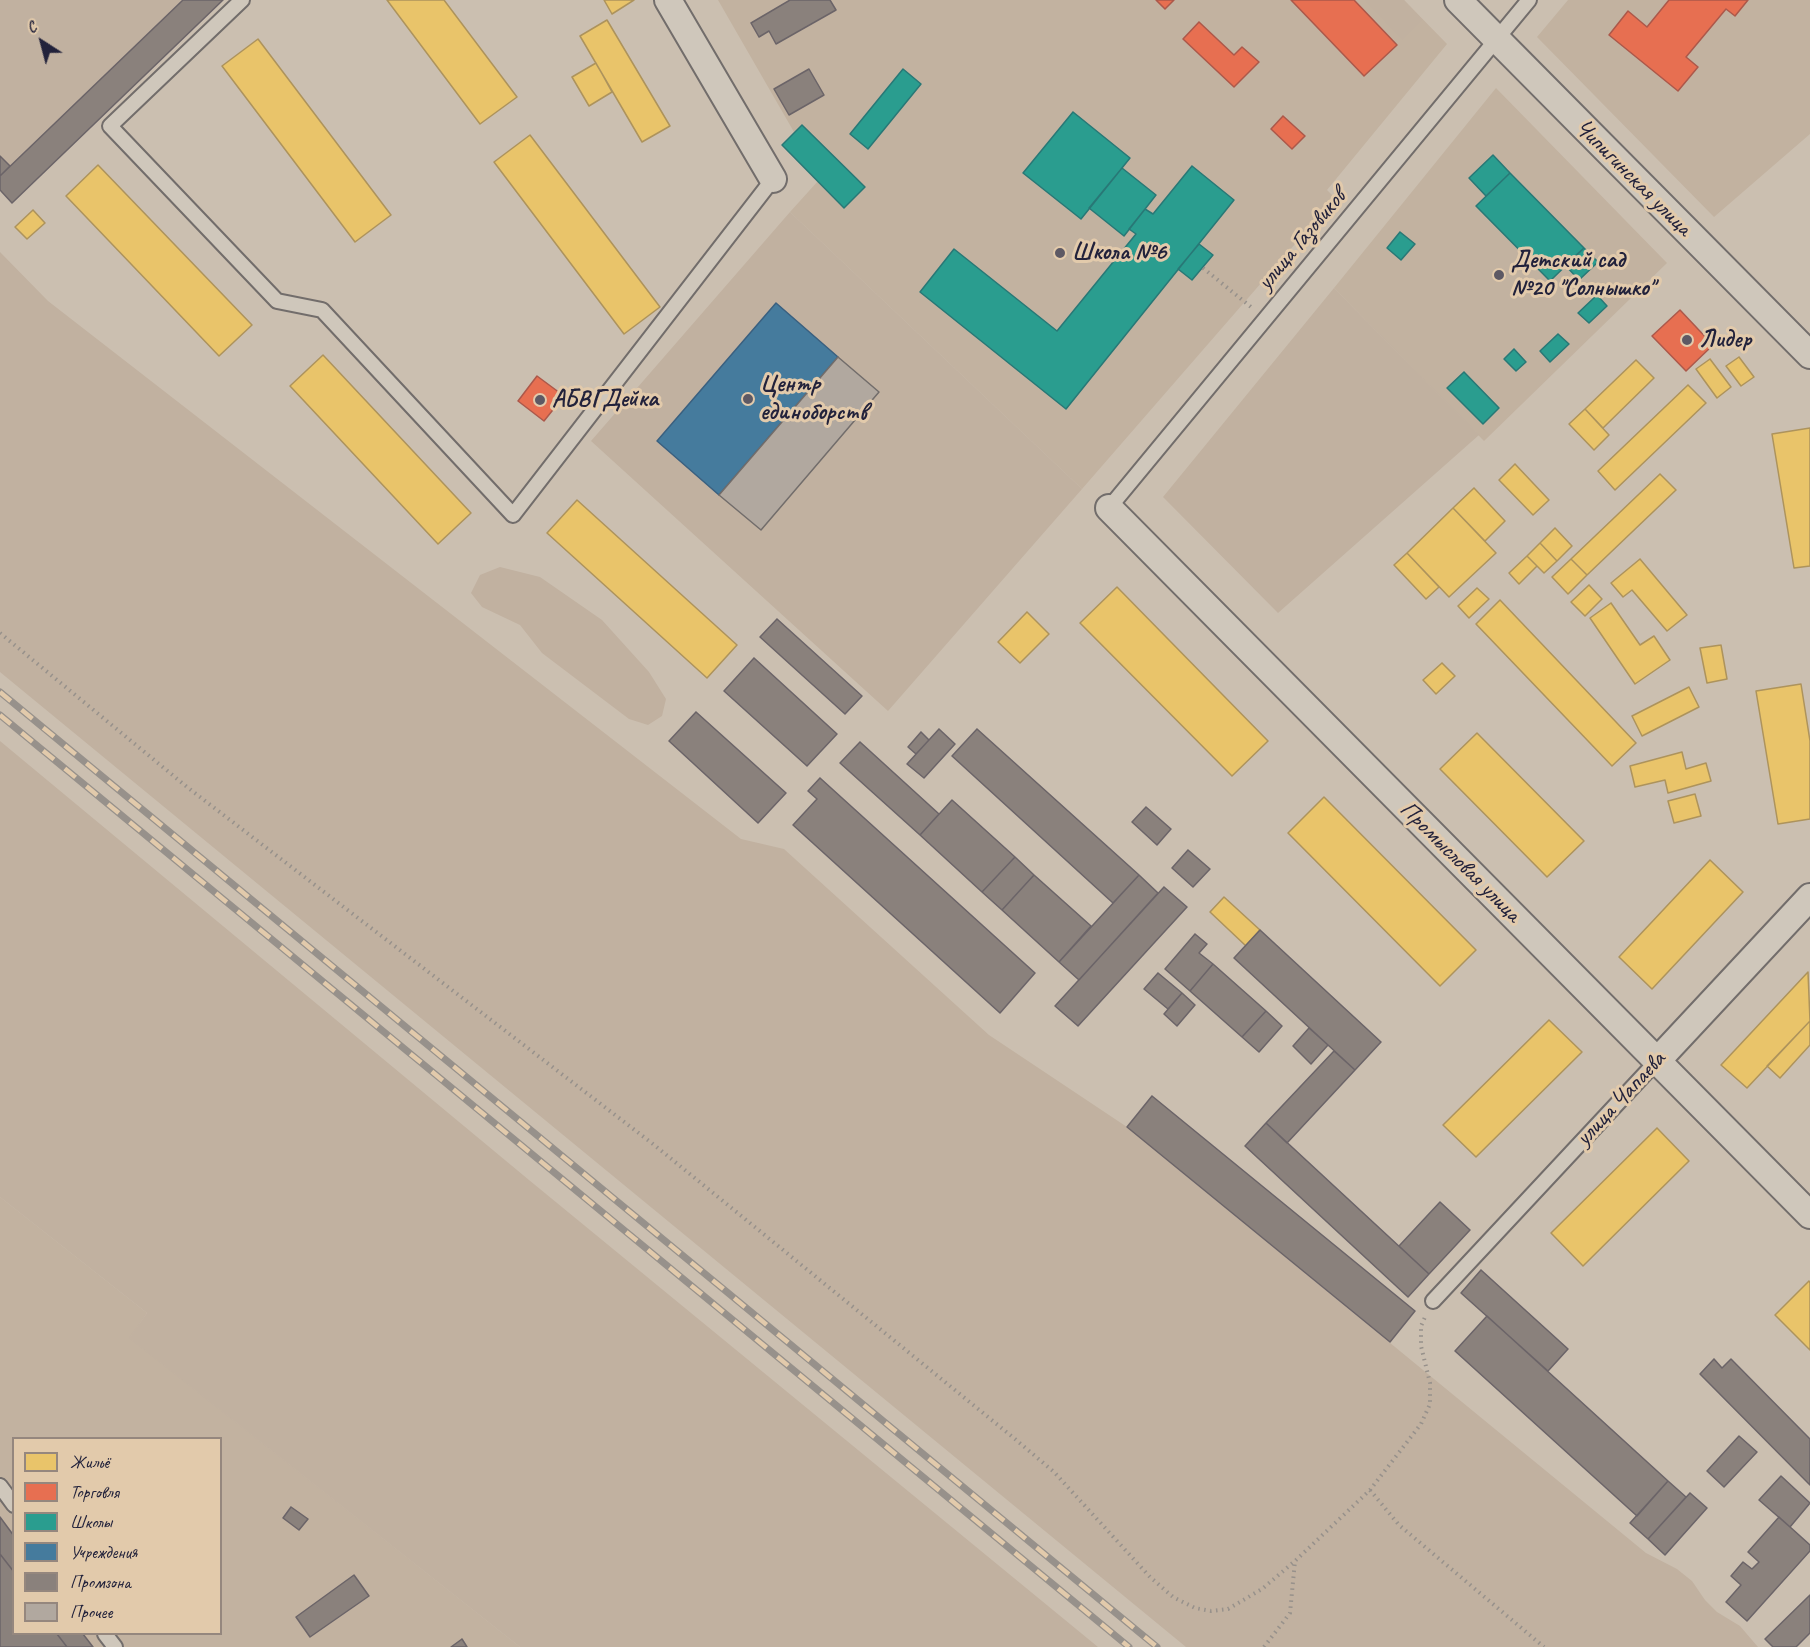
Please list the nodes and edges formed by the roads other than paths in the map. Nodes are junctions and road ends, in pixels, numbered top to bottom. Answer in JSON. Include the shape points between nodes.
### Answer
{"nodes":[{"id":1,"x":242,"y":0,"type":"edge"},
{"id":2,"x":668,"y":0,"type":"edge"},
{"id":3,"x":1458,"y":0,"type":"edge"},
{"id":4,"x":1529,"y":0,"type":"edge"},
{"id":5,"x":1496,"y":41,"type":"junction"},
{"id":6,"x":773,"y":179,"type":"joint"},
{"id":7,"x":1810,"y":355,"type":"edge"},
{"id":8,"x":1109,"y":508,"type":"joint"},
{"id":9,"x":1810,"y":897,"type":"edge"},
{"id":10,"x":1657,"y":1061,"type":"junction"},
{"id":11,"x":1810,"y":1215,"type":"edge"},
{"id":12,"x":1433,"y":1301,"type":"road end"},
{"id":13,"x":0,"y":1486,"type":"edge"},
{"id":14,"x":12,"y":1502,"type":"edge"},
{"id":15,"x":106,"y":1635,"type":"edge"},
{"id":16,"x":115,"y":1647,"type":"edge"}],
"edges":[{"from":1,"to":6,"type":"lane","via":[[110,126],[277,301],[322,310],[513,515]]},
{"from":2,"to":6,"type":"street"},
{"from":3,"to":5,"type":"street","name":"Чипигинская улица"},
{"from":4,"to":5,"type":"lane","name":"улица Газовиков"},
{"from":5,"to":7,"type":"street","name":"Чипигинская улица"},
{"from":5,"to":8,"type":"lane","name":"улица Газовиков"},
{"from":8,"to":10,"type":"street","name":"Промысловая улица"},
{"from":9,"to":10,"type":"street","name":"улица Чапаева"},
{"from":10,"to":11,"type":"street","name":"Промысловая улица"},
{"from":10,"to":12,"type":"lane","name":"улица Чапаева"},
{"from":13,"to":14,"type":"lane"},
{"from":15,"to":16,"type":"lane"}]}
